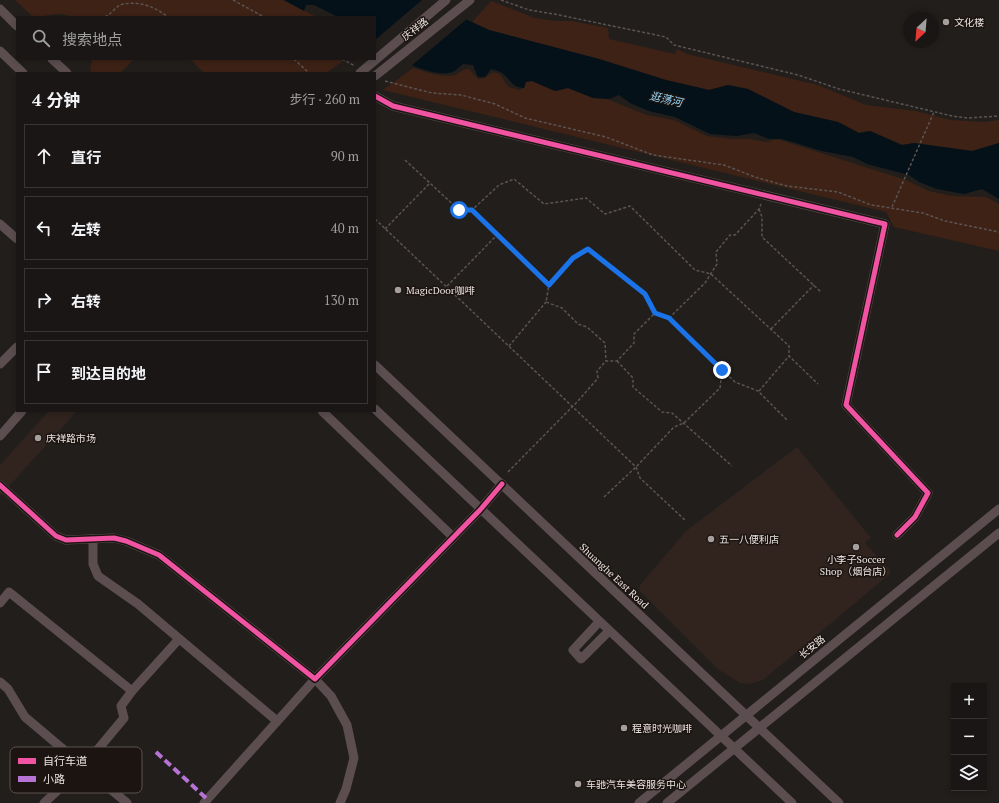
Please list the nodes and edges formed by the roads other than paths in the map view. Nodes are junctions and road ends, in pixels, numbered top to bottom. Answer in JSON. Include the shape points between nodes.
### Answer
{"nodes":[{"id":1,"x":446,"y":0,"type":"edge"},
{"id":2,"x":470,"y":0,"type":"edge"},
{"id":3,"x":0,"y":9,"type":"edge"},
{"id":4,"x":16,"y":25,"type":"edge"},
{"id":5,"x":0,"y":51,"type":"edge"},
{"id":6,"x":53,"y":60,"type":"edge"},
{"id":7,"x":376,"y":60,"type":"edge"},
{"id":8,"x":376,"y":60,"type":"edge"},
{"id":9,"x":22,"y":72,"type":"edge"},
{"id":10,"x":66,"y":72,"type":"edge"},
{"id":11,"x":362,"y":72,"type":"edge"},
{"id":12,"x":378,"y":78,"type":"edge"},
{"id":13,"x":376,"y":97,"type":"edge"},
{"id":14,"x":0,"y":224,"type":"edge"},
{"id":15,"x":16,"y":238,"type":"edge"},
{"id":16,"x":16,"y":347,"type":"edge"},
{"id":17,"x":0,"y":364,"type":"edge"},
{"id":18,"x":376,"y":366,"type":"edge"},
{"id":19,"x":376,"y":410,"type":"edge"},
{"id":20,"x":21,"y":412,"type":"edge"},
{"id":21,"x":323,"y":412,"type":"edge"},
{"id":22,"x":0,"y":436,"type":"edge"},
{"id":23,"x":502,"y":484,"type":"junction"},
{"id":24,"x":0,"y":485,"type":"edge"},
{"id":25,"x":999,"y":509,"type":"edge"},
{"id":26,"x":480,"y":510,"type":"junction"},
{"id":27,"x":999,"y":533,"type":"edge"},
{"id":28,"x":897,"y":535,"type":"dead end"},
{"id":29,"x":453,"y":537,"type":"junction"},
{"id":30,"x":93,"y":539,"type":"junction"},
{"id":31,"x":0,"y":603,"type":"edge"},
{"id":32,"x":599,"y":622,"type":"junction"},
{"id":33,"x":609,"y":631,"type":"junction"},
{"id":34,"x":180,"y":639,"type":"junction"},
{"id":35,"x":316,"y":679,"type":"junction"},
{"id":36,"x":0,"y":682,"type":"edge"},
{"id":37,"x":132,"y":691,"type":"junction"},
{"id":38,"x":748,"y":716,"type":"junction"},
{"id":39,"x":277,"y":721,"type":"junction"},
{"id":40,"x":760,"y":728,"type":"junction"},
{"id":41,"x":722,"y":737,"type":"junction"},
{"id":42,"x":61,"y":747,"type":"edge"},
{"id":43,"x":100,"y":747,"type":"edge"},
{"id":44,"x":735,"y":749,"type":"junction"},
{"id":45,"x":55,"y":793,"type":"edge"},
{"id":46,"x":115,"y":793,"type":"edge"},
{"id":47,"x":44,"y":803,"type":"edge"},
{"id":48,"x":127,"y":803,"type":"edge"},
{"id":49,"x":204,"y":803,"type":"edge"},
{"id":50,"x":340,"y":803,"type":"edge"},
{"id":51,"x":639,"y":803,"type":"edge"},
{"id":52,"x":667,"y":803,"type":"edge"},
{"id":53,"x":792,"y":803,"type":"edge"},
{"id":54,"x":839,"y":803,"type":"edge"}],
"edges":[{"from":1,"to":7,"type":"street","name":"庆祥路"},
{"from":2,"to":12,"type":"street","name":"庆祥路","via":[[384,68]]},
{"from":3,"to":4,"type":"street"},
{"from":5,"to":9,"type":"street"},
{"from":6,"to":10,"type":"street"},
{"from":8,"to":11,"type":"street","name":"庆祥路"},
{"from":13,"to":28,"type":"street","via":[[393,106],[885,224],[846,405],[928,493],[915,517]]},
{"from":14,"to":15,"type":"street"},
{"from":16,"to":17,"type":"street"},
{"from":18,"to":23,"type":"street","name":"Shuanghe East Road"},
{"from":19,"to":26,"type":"street"},
{"from":20,"to":22,"type":"street"},
{"from":21,"to":29,"type":"street"},
{"from":23,"to":26,"type":"street"},
{"from":23,"to":38,"type":"street","name":"Shuanghe East Road"},
{"from":24,"to":30,"type":"street","via":[[56,536],[66,540]]},
{"from":25,"to":38,"type":"street","name":"长安路"},
{"from":26,"to":29,"type":"street"},
{"from":26,"to":32,"type":"street"},
{"from":27,"to":40,"type":"street"},
{"from":29,"to":35,"type":"street"},
{"from":30,"to":34,"type":"street","via":[[93,564],[98,576],[138,604]]},
{"from":30,"to":35,"type":"street","via":[[114,538],[159,555]]},
{"from":31,"to":37,"type":"street","via":[[9,592]]},
{"from":32,"to":33,"type":"street"},
{"from":32,"to":33,"type":"street","via":[[572,650],[581,659]]},
{"from":33,"to":41,"type":"street"},
{"from":34,"to":37,"type":"street"},
{"from":34,"to":39,"type":"street"},
{"from":35,"to":39,"type":"street"},
{"from":35,"to":50,"type":"street","via":[[331,696],[347,725],[354,758]]},
{"from":36,"to":42,"type":"street","via":[[8,689],[25,717]]},
{"from":37,"to":43,"type":"street","via":[[121,706],[124,718]]},
{"from":38,"to":40,"type":"street","name":"Shuanghe East Road"},
{"from":38,"to":41,"type":"street","name":"长安路"},
{"from":39,"to":49,"type":"street"},
{"from":40,"to":44,"type":"street"},
{"from":40,"to":54,"type":"street","name":"Shuanghe East Road"},
{"from":41,"to":44,"type":"street"},
{"from":41,"to":51,"type":"street","name":"长安路"},
{"from":44,"to":52,"type":"street"},
{"from":44,"to":53,"type":"street"},
{"from":45,"to":47,"type":"street"},
{"from":46,"to":48,"type":"street"}]}
